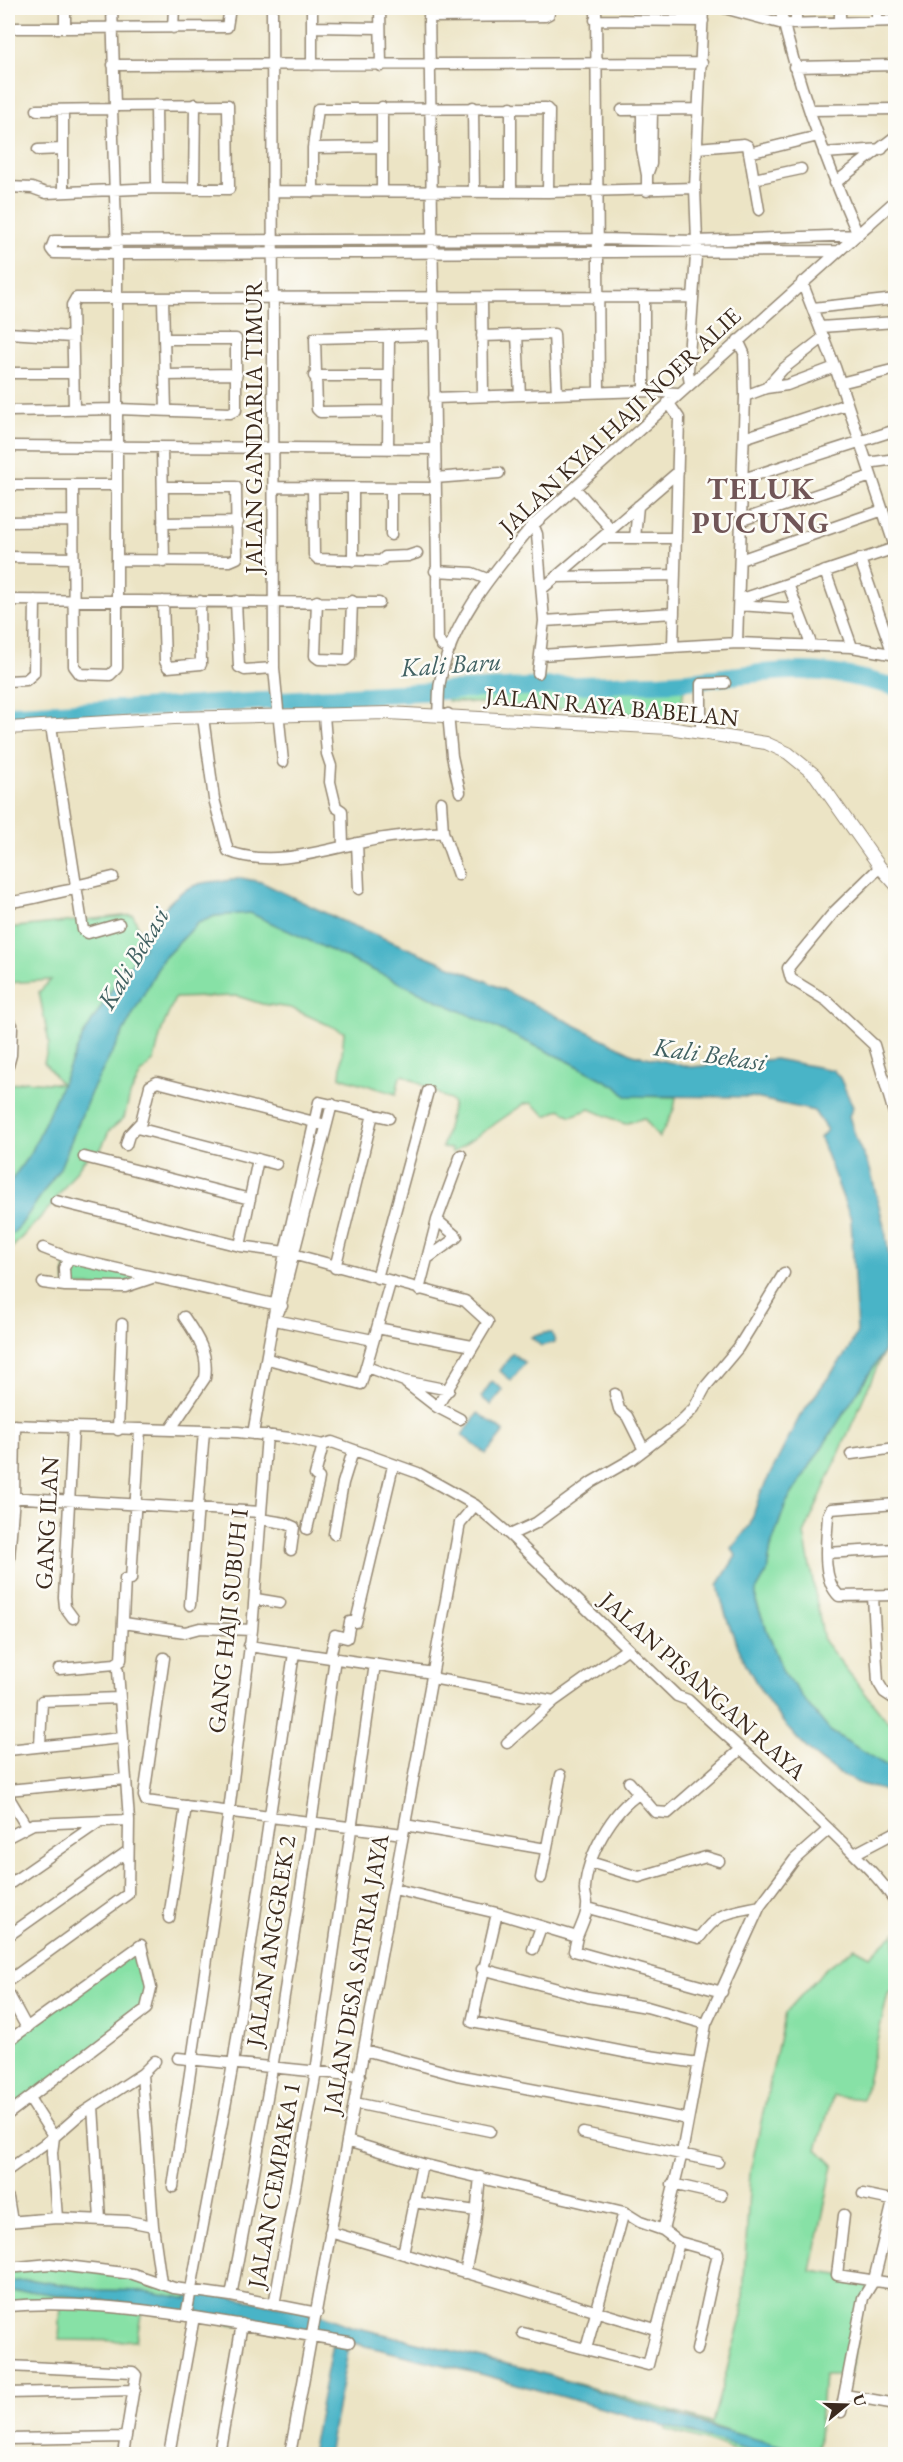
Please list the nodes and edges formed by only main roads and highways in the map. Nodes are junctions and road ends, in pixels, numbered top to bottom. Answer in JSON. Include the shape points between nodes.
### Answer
{"nodes":[{"id":1,"x":8,"y":728,"type":"edge"},
{"id":2,"x":896,"y":885,"type":"edge"}],
"edges":[{"from":1,"to":2,"type":"main road","name":"JALAN RAYA BABELAN","via":[[203,717],[443,714],[669,728],[766,743],[788,753],[815,775]]}]}
